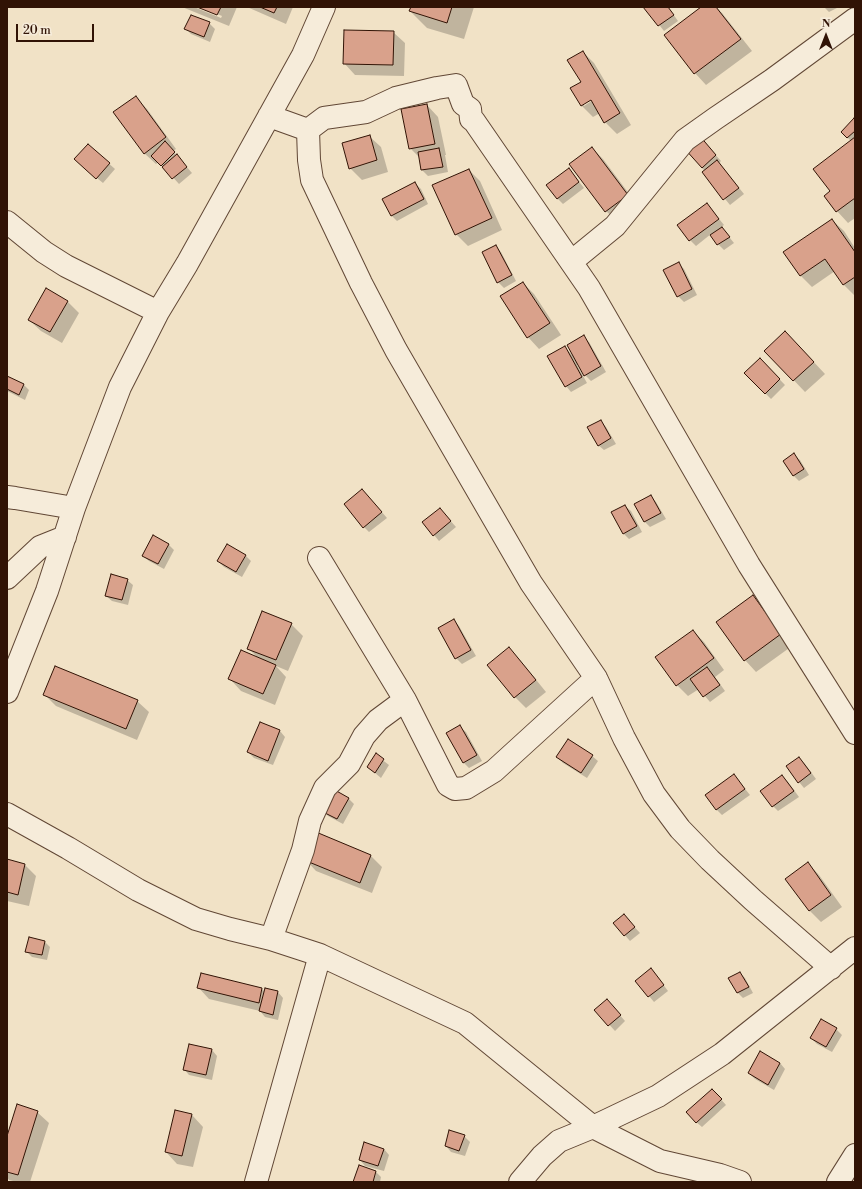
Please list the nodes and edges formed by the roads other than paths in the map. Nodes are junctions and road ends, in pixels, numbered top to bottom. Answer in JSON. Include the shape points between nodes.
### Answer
{"nodes":[{"id":1,"x":321,"y":9,"type":"edge"},
{"id":2,"x":855,"y":20,"type":"edge"},
{"id":3,"x":270,"y":116,"type":"junction"},
{"id":4,"x":308,"y":130,"type":"junction"},
{"id":5,"x":7,"y":222,"type":"edge"},
{"id":6,"x":571,"y":262,"type":"junction"},
{"id":7,"x":158,"y":312,"type":"junction"},
{"id":8,"x":7,"y":497,"type":"edge"},
{"id":9,"x":74,"y":508,"type":"junction"},
{"id":10,"x":65,"y":537,"type":"junction"},
{"id":11,"x":319,"y":558,"type":"dead end"},
{"id":12,"x":7,"y":578,"type":"edge"},
{"id":13,"x":596,"y":678,"type":"junction"},
{"id":14,"x":7,"y":692,"type":"edge"},
{"id":15,"x":405,"y":700,"type":"junction"},
{"id":16,"x":855,"y":733,"type":"edge"},
{"id":17,"x":7,"y":814,"type":"edge"},
{"id":18,"x":271,"y":939,"type":"junction"},
{"id":19,"x":855,"y":948,"type":"edge"},
{"id":20,"x":320,"y":955,"type":"junction"},
{"id":21,"x":831,"y":968,"type":"junction"},
{"id":22,"x":593,"y":1127,"type":"junction"},
{"id":23,"x":855,"y":1155,"type":"edge"},
{"id":24,"x":256,"y":1182,"type":"edge"},
{"id":25,"x":520,"y":1182,"type":"edge"},
{"id":26,"x":740,"y":1182,"type":"edge"},
{"id":27,"x":838,"y":1182,"type":"edge"}],
"edges":[{"from":1,"to":3,"type":"street","via":[[303,55]]},
{"from":2,"to":6,"type":"street","via":[[685,140],[615,226]]},
{"from":3,"to":4,"type":"street"},
{"from":3,"to":7,"type":"street"},
{"from":4,"to":6,"type":"street","via":[[324,118],[366,112],[396,98],[456,85],[463,104],[470,109],[471,119]]},
{"from":4,"to":13,"type":"street","via":[[312,180],[360,283],[531,583]]},
{"from":5,"to":7,"type":"street","via":[[66,266]]},
{"from":6,"to":16,"type":"street","via":[[593,295],[749,565]]},
{"from":7,"to":9,"type":"street","via":[[120,387]]},
{"from":8,"to":9,"type":"street"},
{"from":9,"to":10,"type":"street"},
{"from":10,"to":12,"type":"street","via":[[40,547]]},
{"from":10,"to":14,"type":"street"},
{"from":11,"to":15,"type":"street"},
{"from":13,"to":15,"type":"street","via":[[494,772],[466,788],[456,789],[448,785]]},
{"from":13,"to":21,"type":"street","via":[[654,794],[680,829],[753,900]]},
{"from":15,"to":18,"type":"street","via":[[378,720],[364,736],[349,764],[325,788],[310,821],[303,850]]},
{"from":17,"to":18,"type":"street","via":[[138,890],[196,919]]},
{"from":18,"to":20,"type":"street"},
{"from":19,"to":21,"type":"street"},
{"from":20,"to":22,"type":"street","via":[[465,1023]]},
{"from":20,"to":24,"type":"street"},
{"from":21,"to":22,"type":"street","via":[[722,1054],[658,1096]]},
{"from":22,"to":25,"type":"street","via":[[559,1141]]},
{"from":22,"to":26,"type":"street","via":[[660,1161]]},
{"from":23,"to":27,"type":"street"}]}
